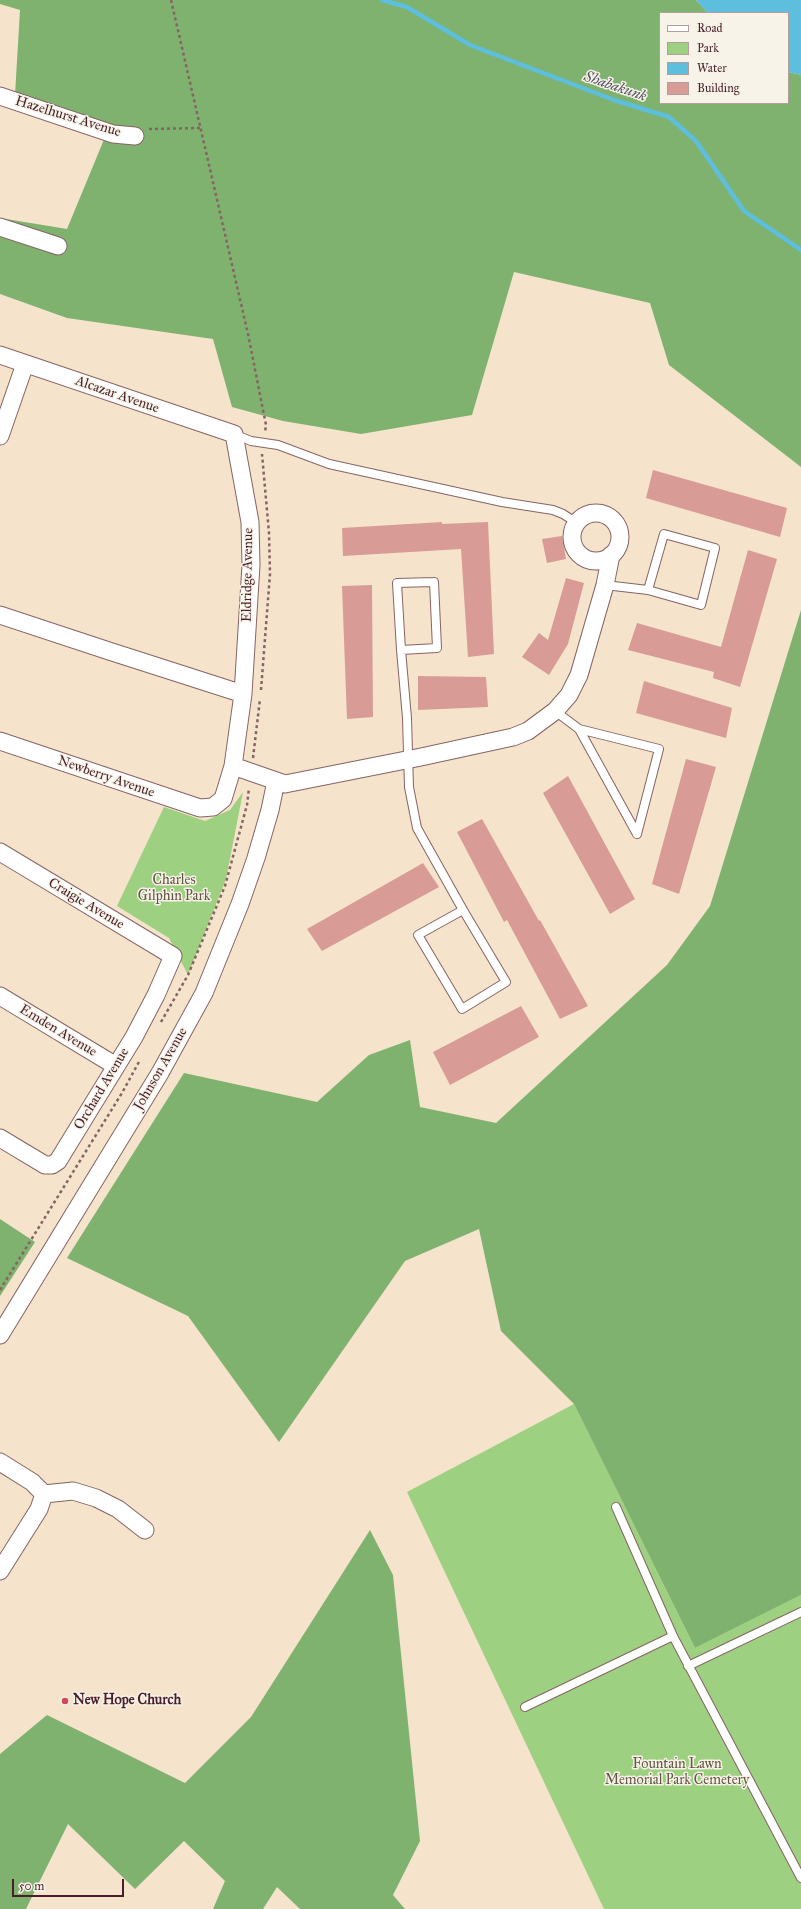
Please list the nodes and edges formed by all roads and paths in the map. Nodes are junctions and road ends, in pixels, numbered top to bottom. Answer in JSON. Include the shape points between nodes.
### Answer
{"nodes":[{"id":1,"x":171,"y":0,"type":"edge"},
{"id":2,"x":0,"y":96,"type":"edge"},
{"id":3,"x":200,"y":128,"type":"junction"},
{"id":4,"x":136,"y":136,"type":"joint"},
{"id":5,"x":0,"y":227,"type":"edge"},
{"id":6,"x":58,"y":246,"type":"dead end"},
{"id":7,"x":0,"y":355,"type":"edge"},
{"id":8,"x":25,"y":364,"type":"junction"},
{"id":9,"x":266,"y":425,"type":"dead end"},
{"id":10,"x":234,"y":434,"type":"junction"},
{"id":11,"x":0,"y":436,"type":"edge"},
{"id":12,"x":577,"y":523,"type":"junction"},
{"id":13,"x":611,"y":555,"type":"junction"},
{"id":14,"x":605,"y":584,"type":"junction"},
{"id":15,"x":648,"y":590,"type":"junction"},
{"id":16,"x":0,"y":615,"type":"edge"},
{"id":17,"x":401,"y":650,"type":"junction"},
{"id":18,"x":243,"y":694,"type":"junction"},
{"id":19,"x":556,"y":711,"type":"junction"},
{"id":20,"x":579,"y":729,"type":"junction"},
{"id":21,"x":0,"y":741,"type":"edge"},
{"id":22,"x":407,"y":760,"type":"junction"},
{"id":23,"x":233,"y":766,"type":"junction"},
{"id":24,"x":276,"y":781,"type":"junction"},
{"id":25,"x":213,"y":807,"type":"joint"},
{"id":26,"x":0,"y":852,"type":"edge"},
{"id":27,"x":464,"y":910,"type":"junction"},
{"id":28,"x":172,"y":956,"type":"joint"},
{"id":29,"x":0,"y":996,"type":"edge"},
{"id":30,"x":116,"y":1066,"type":"junction"},
{"id":31,"x":0,"y":1138,"type":"edge"},
{"id":32,"x":0,"y":1335,"type":"edge"},
{"id":33,"x":0,"y":1462,"type":"edge"},
{"id":34,"x":44,"y":1494,"type":"junction"},
{"id":35,"x":616,"y":1507,"type":"dead end"},
{"id":36,"x":145,"y":1530,"type":"dead end"},
{"id":37,"x":0,"y":1570,"type":"edge"},
{"id":38,"x":801,"y":1612,"type":"edge"},
{"id":39,"x":673,"y":1636,"type":"junction"},
{"id":40,"x":688,"y":1666,"type":"junction"},
{"id":41,"x":526,"y":1707,"type":"dead end"},
{"id":42,"x":801,"y":1878,"type":"edge"}],
"edges":[{"from":1,"to":3,"type":"path"},
{"from":2,"to":4,"type":"street","name":"Hazelhurst Avenue","via":[[114,134]]},
{"from":3,"to":4,"type":"path","via":[[144,129]]},
{"from":3,"to":9,"type":"path"},
{"from":5,"to":6,"type":"street"},
{"from":7,"to":8,"type":"street","name":"Alcazar Avenue"},
{"from":8,"to":10,"type":"street","name":"Alcazar Avenue"},
{"from":8,"to":11,"type":"street"},
{"from":10,"to":12,"type":"lane","via":[[251,441],[278,445],[329,464],[502,502],[553,510]]},
{"from":10,"to":18,"type":"street","name":"Eldridge Avenue","via":[[250,522],[251,565]]},
{"from":12,"to":13,"type":"street","via":[[572,537],[574,547],[580,554],[598,561]]},
{"from":12,"to":13,"type":"street","via":[[587,515],[596,513],[612,520],[618,526],[620,536],[617,550]]},
{"from":13,"to":14,"type":"street"},
{"from":14,"to":15,"type":"lane"},
{"from":14,"to":19,"type":"street","via":[[579,675]]},
{"from":15,"to":15,"type":"lane","via":[[664,534],[715,548],[701,605]]},
{"from":16,"to":18,"type":"street"},
{"from":17,"to":17,"type":"lane","via":[[397,583],[434,582],[437,648]]},
{"from":17,"to":22,"type":"lane","via":[[407,718]]},
{"from":18,"to":23,"type":"street","name":"Eldridge Avenue"},
{"from":19,"to":20,"type":"lane"},
{"from":19,"to":22,"type":"street","via":[[528,731],[513,737]]},
{"from":20,"to":20,"type":"lane","via":[[606,778],[637,834],[659,749]]},
{"from":21,"to":25,"type":"street","name":"Newberry Avenue","via":[[200,808]]},
{"from":22,"to":24,"type":"street","via":[[285,784]]},
{"from":22,"to":27,"type":"lane","via":[[417,828]]},
{"from":23,"to":24,"type":"street"},
{"from":23,"to":25,"type":"street","name":"Eldridge Avenue","via":[[223,799]]},
{"from":24,"to":32,"type":"street","name":"Johnson Avenue","via":[[256,858],[204,993],[160,1073]]},
{"from":26,"to":28,"type":"street","name":"Craigie Avenue"},
{"from":27,"to":27,"type":"lane","via":[[506,982],[462,1009],[418,935]]},
{"from":28,"to":30,"type":"street","name":"Orchard Avenue","via":[[156,994]]},
{"from":29,"to":30,"type":"street","name":"Emden Avenue"},
{"from":30,"to":31,"type":"street","name":"Orchard Avenue","via":[[58,1161],[52,1165],[45,1165]]},
{"from":33,"to":34,"type":"street","via":[[32,1482]]},
{"from":34,"to":36,"type":"street","via":[[73,1491],[96,1498],[118,1509]]},
{"from":34,"to":37,"type":"street","via":[[39,1509]]},
{"from":35,"to":39,"type":"lane"},
{"from":38,"to":40,"type":"lane"},
{"from":39,"to":40,"type":"lane"},
{"from":39,"to":41,"type":"lane"},
{"from":40,"to":42,"type":"lane"}]}
